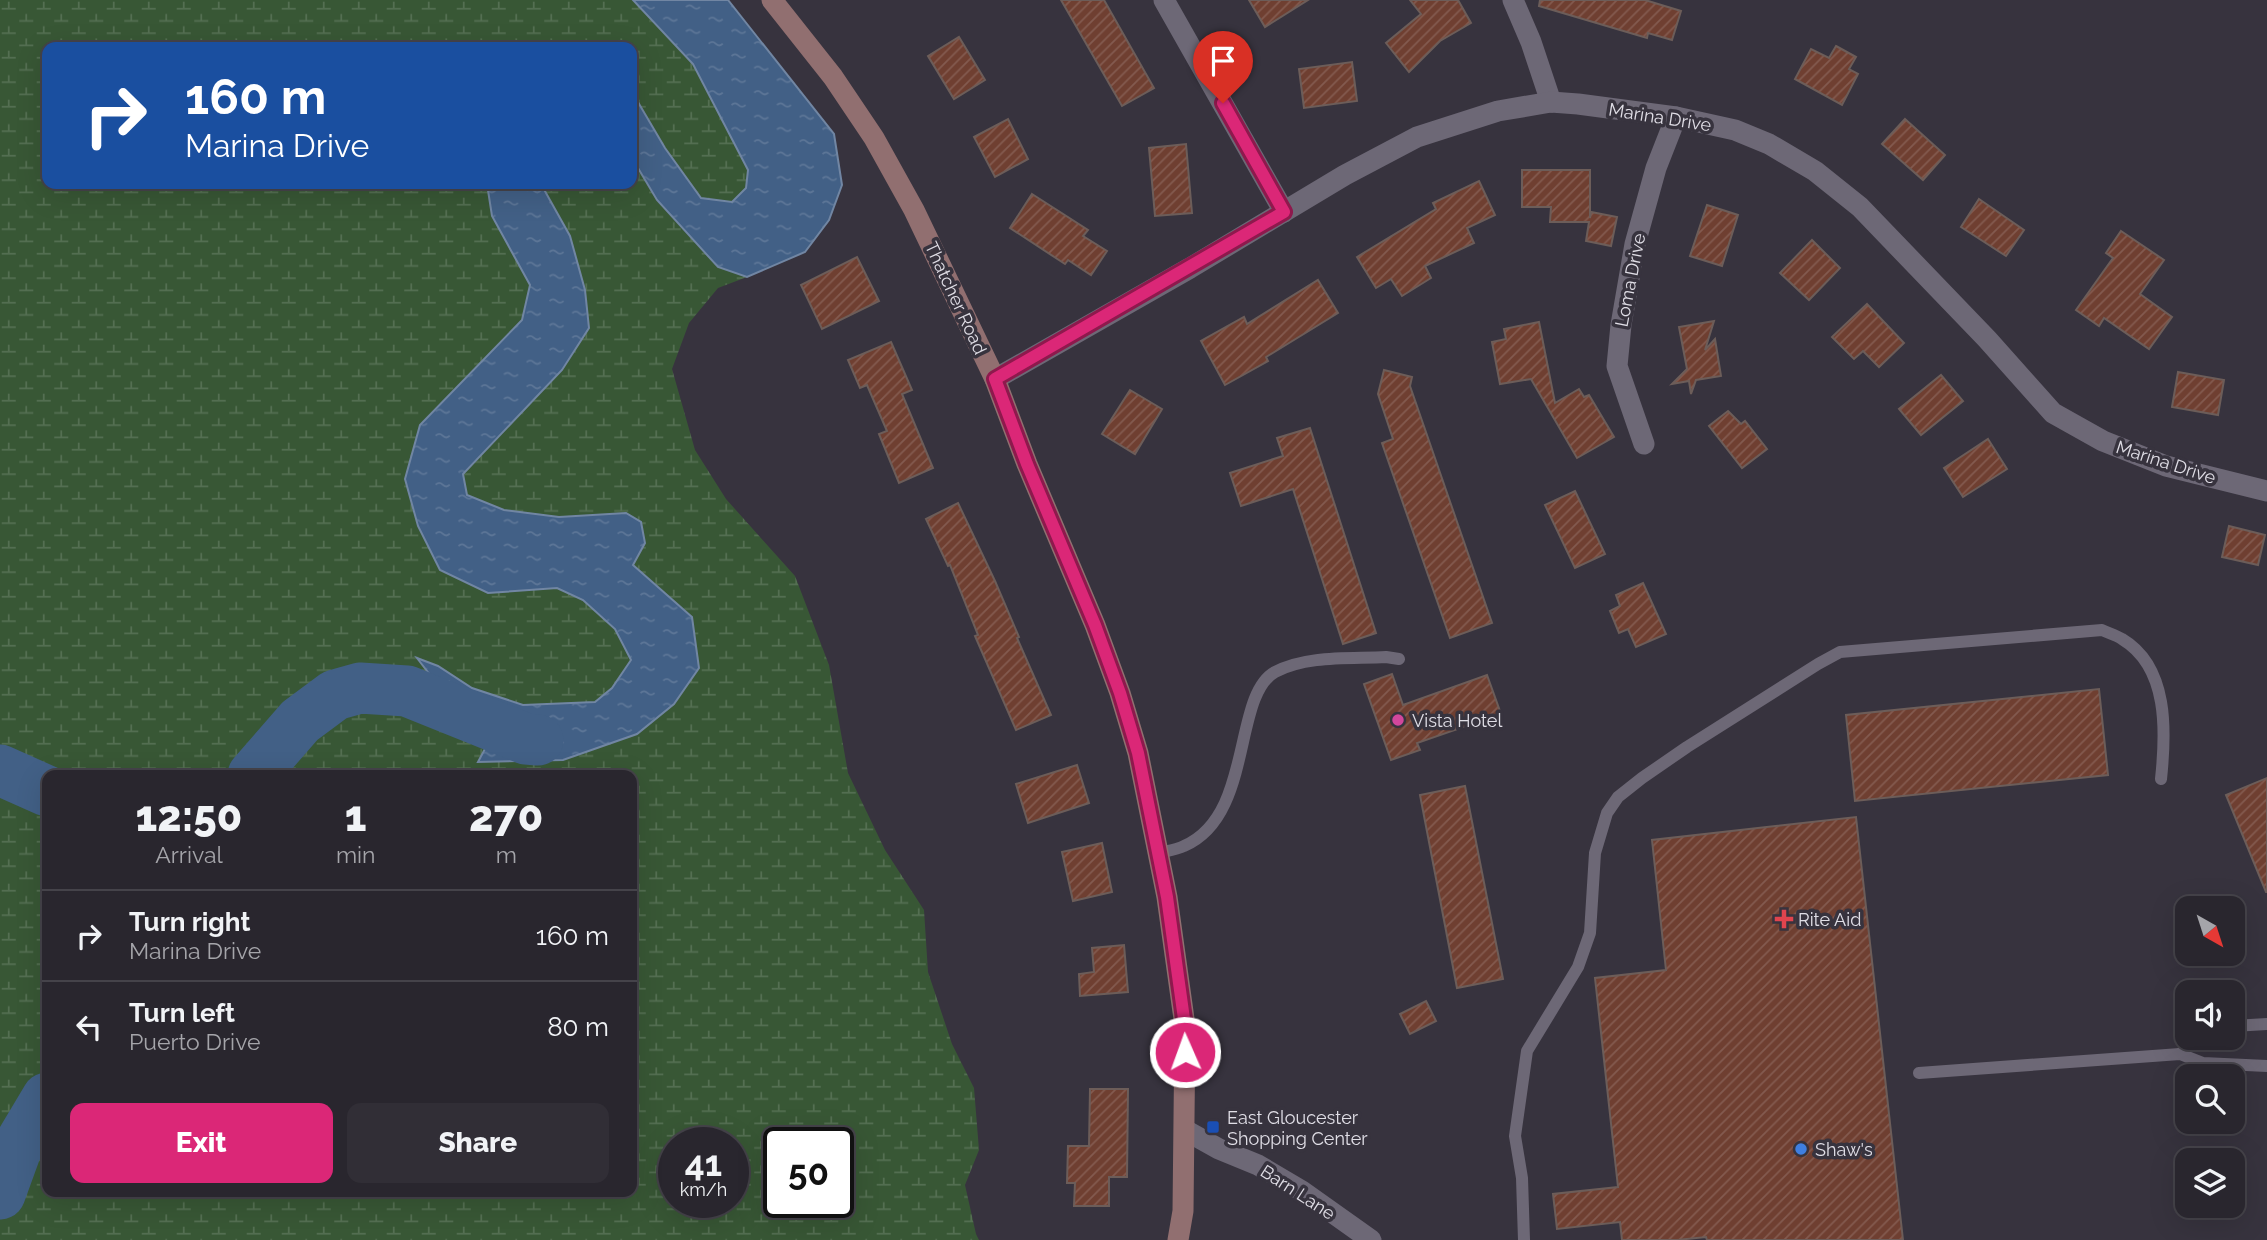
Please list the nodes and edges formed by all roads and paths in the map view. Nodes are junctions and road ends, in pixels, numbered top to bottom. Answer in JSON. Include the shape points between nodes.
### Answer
{"nodes":[{"id":1,"x":772,"y":0,"type":"edge"},
{"id":2,"x":1164,"y":0,"type":"edge"},
{"id":3,"x":1513,"y":0,"type":"edge"},
{"id":4,"x":1551,"y":102,"type":"junction"},
{"id":5,"x":1676,"y":117,"type":"junction"},
{"id":6,"x":1284,"y":212,"type":"junction"},
{"id":7,"x":995,"y":379,"type":"junction"},
{"id":8,"x":1644,"y":444,"type":"dead end"},
{"id":9,"x":2267,"y":491,"type":"edge"},
{"id":10,"x":1399,"y":659,"type":"dead end"},
{"id":11,"x":2161,"y":779,"type":"dead end"},
{"id":12,"x":1158,"y":853,"type":"junction"},
{"id":13,"x":2267,"y":1024,"type":"edge"},
{"id":14,"x":2245,"y":1025,"type":"edge"},
{"id":15,"x":2184,"y":1050,"type":"edge"},
{"id":16,"x":2180,"y":1054,"type":"junction"},
{"id":17,"x":2267,"y":1066,"type":"edge"},
{"id":18,"x":1919,"y":1073,"type":"dead end"},
{"id":19,"x":1185,"y":1129,"type":"junction"},
{"id":20,"x":1178,"y":1240,"type":"edge"},
{"id":21,"x":1371,"y":1240,"type":"edge"},
{"id":22,"x":1524,"y":1240,"type":"edge"}],
"edges":[{"from":1,"to":7,"type":"main road","name":"Thatcher Road","via":[[874,138]]},
{"from":2,"to":6,"type":"street"},
{"from":3,"to":4,"type":"street"},
{"from":4,"to":5,"type":"street","name":"Marina Drive"},
{"from":4,"to":6,"type":"street","name":"Marina Drive","via":[[1498,111],[1417,137]]},
{"from":5,"to":8,"type":"street","name":"Loma Drive","via":[[1635,244],[1616,366]]},
{"from":5,"to":9,"type":"street","name":"Marina Drive","via":[[1735,130],[1815,171],[1851,200],[2053,413],[2103,441],[2166,466]]},
{"from":6,"to":7,"type":"street","name":"Marina Drive"},
{"from":7,"to":12,"type":"main road","name":"Thatcher Road","via":[[1120,693],[1138,753]]},
{"from":10,"to":12,"type":"lane","via":[[1303,663],[1275,672],[1254,699],[1236,776],[1219,815],[1185,846]]},
{"from":11,"to":22,"type":"lane","via":[[2163,727],[2154,675],[2123,639],[2102,630],[1840,652],[1642,778],[1618,797],[1607,813],[1595,853],[1590,933],[1578,967],[1527,1051],[1515,1136]]},
{"from":12,"to":19,"type":"main road","name":"Thatcher Road","via":[[1185,1026]]},
{"from":13,"to":14,"type":"lane"},
{"from":15,"to":16,"type":"lane"},
{"from":16,"to":17,"type":"lane","via":[[2203,1063]]},
{"from":16,"to":18,"type":"lane"},
{"from":19,"to":20,"type":"main road","name":"Thatcher Road"},
{"from":19,"to":21,"type":"street","name":"Barn Lane","via":[[1258,1165]]}]}
